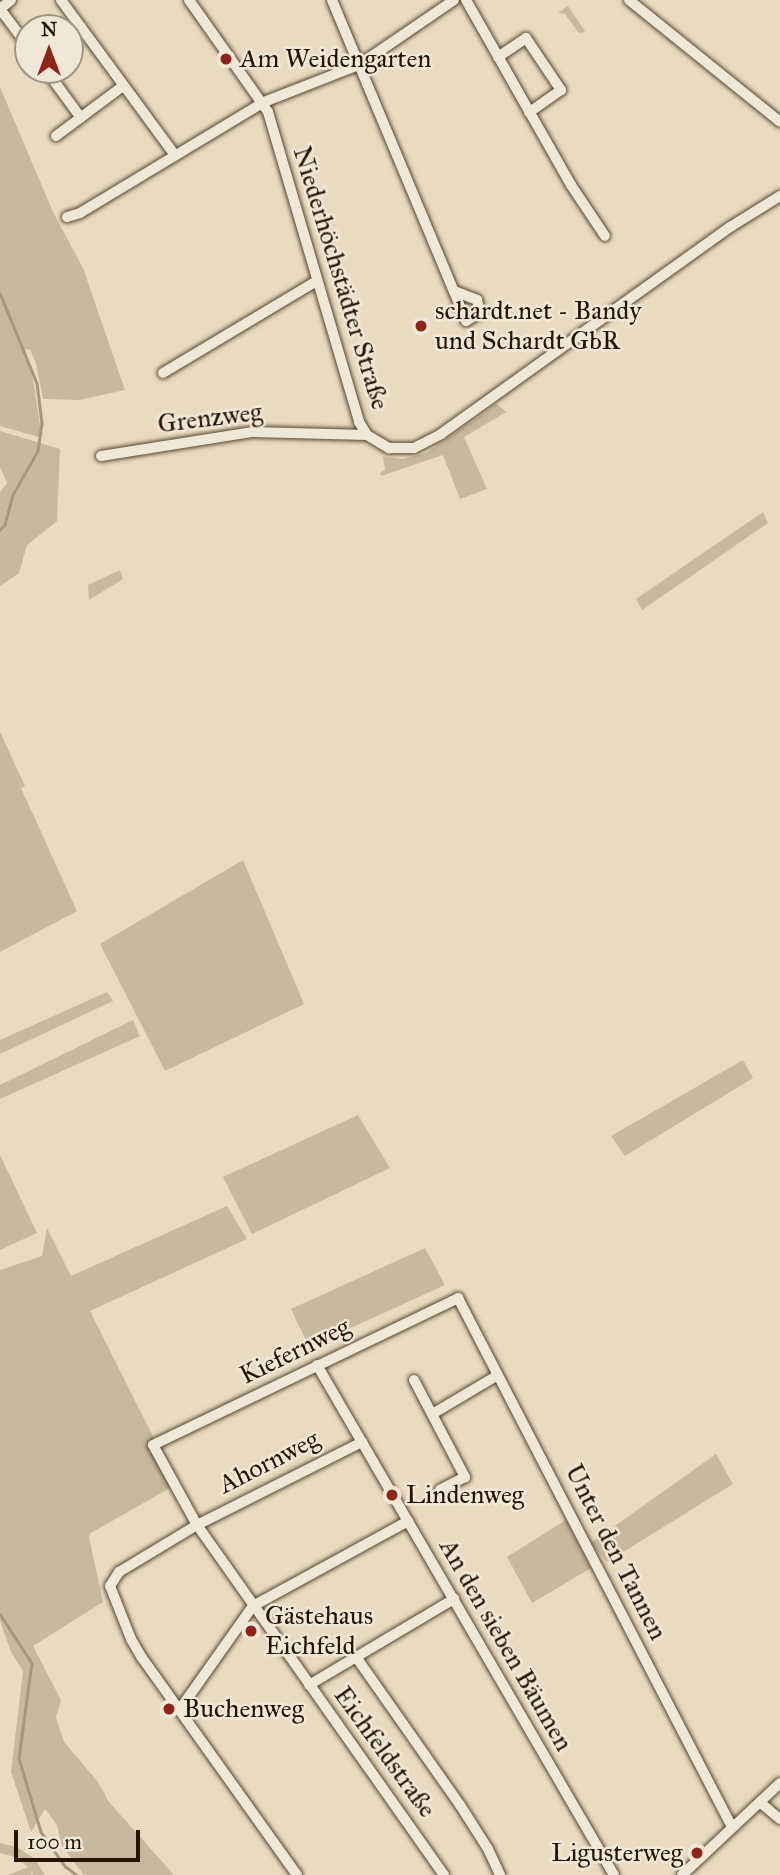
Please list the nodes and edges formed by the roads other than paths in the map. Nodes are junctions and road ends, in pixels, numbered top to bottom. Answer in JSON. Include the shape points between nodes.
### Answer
{"nodes":[{"id":1,"x":11,"y":0,"type":"edge"},
{"id":2,"x":61,"y":0,"type":"edge"},
{"id":3,"x":189,"y":0,"type":"edge"},
{"id":4,"x":332,"y":0,"type":"edge"},
{"id":5,"x":454,"y":0,"type":"edge"},
{"id":6,"x":466,"y":0,"type":"edge"},
{"id":7,"x":629,"y":0,"type":"edge"},
{"id":8,"x":0,"y":8,"type":"edge"},
{"id":9,"x":14,"y":27,"type":"edge"},
{"id":10,"x":498,"y":57,"type":"junction"},
{"id":11,"x":359,"y":65,"type":"junction"},
{"id":12,"x":56,"y":84,"type":"edge"},
{"id":13,"x":123,"y":86,"type":"junction"},
{"id":14,"x":264,"y":102,"type":"junction"},
{"id":15,"x":529,"y":112,"type":"junction"},
{"id":16,"x":81,"y":118,"type":"junction"},
{"id":17,"x":780,"y":122,"type":"edge"},
{"id":18,"x":56,"y":136,"type":"dead end"},
{"id":19,"x":175,"y":155,"type":"junction"},
{"id":20,"x":780,"y":196,"type":"edge"},
{"id":21,"x":67,"y":217,"type":"dead end"},
{"id":22,"x":605,"y":236,"type":"dead end"},
{"id":23,"x":317,"y":281,"type":"junction"},
{"id":24,"x":454,"y":291,"type":"dead end"},
{"id":25,"x":163,"y":373,"type":"dead end"},
{"id":26,"x":367,"y":435,"type":"junction"},
{"id":27,"x":101,"y":456,"type":"dead end"},
{"id":28,"x":458,"y":1298,"type":"joint"},
{"id":29,"x":317,"y":1365,"type":"junction"},
{"id":30,"x":498,"y":1375,"type":"junction"},
{"id":31,"x":414,"y":1380,"type":"dead end"},
{"id":32,"x":434,"y":1413,"type":"junction"},
{"id":33,"x":362,"y":1442,"type":"junction"},
{"id":34,"x":153,"y":1445,"type":"joint"},
{"id":35,"x":440,"y":1490,"type":"dead end"},
{"id":36,"x":408,"y":1521,"type":"junction"},
{"id":37,"x":197,"y":1525,"type":"junction"},
{"id":38,"x":454,"y":1600,"type":"junction"},
{"id":39,"x":253,"y":1606,"type":"junction"},
{"id":40,"x":356,"y":1657,"type":"junction"},
{"id":41,"x":309,"y":1685,"type":"junction"},
{"id":42,"x":180,"y":1709,"type":"junction"},
{"id":43,"x":780,"y":1783,"type":"edge"},
{"id":44,"x":762,"y":1804,"type":"junction"},
{"id":45,"x":780,"y":1819,"type":"edge"},
{"id":46,"x":732,"y":1827,"type":"junction"},
{"id":47,"x":297,"y":1875,"type":"edge"},
{"id":48,"x":444,"y":1875,"type":"edge"},
{"id":49,"x":500,"y":1875,"type":"edge"},
{"id":50,"x":614,"y":1875,"type":"edge"},
{"id":51,"x":682,"y":1875,"type":"edge"}],
"edges":[{"from":1,"to":8,"type":"street"},
{"from":2,"to":13,"type":"street"},
{"from":3,"to":14,"type":"street","name":"Niederhöchstädter Straße"},
{"from":4,"to":11,"type":"street"},
{"from":5,"to":11,"type":"street"},
{"from":6,"to":10,"type":"street"},
{"from":7,"to":17,"type":"street"},
{"from":8,"to":9,"type":"street"},
{"from":10,"to":15,"type":"street"},
{"from":10,"to":15,"type":"street","via":[[526,38],[561,90]]},
{"from":11,"to":14,"type":"street"},
{"from":11,"to":24,"type":"street"},
{"from":12,"to":16,"type":"street"},
{"from":13,"to":16,"type":"street"},
{"from":13,"to":19,"type":"street"},
{"from":14,"to":19,"type":"street"},
{"from":14,"to":23,"type":"street","name":"Niederhöchstädter Straße"},
{"from":15,"to":22,"type":"street"},
{"from":16,"to":18,"type":"street"},
{"from":19,"to":21,"type":"street"},
{"from":20,"to":26,"type":"street","name":"Niederhöchstädter Straße","via":[[427,442],[414,448],[389,448]]},
{"from":23,"to":25,"type":"street"},
{"from":23,"to":26,"type":"street","name":"Niederhöchstädter Straße","via":[[359,422]]},
{"from":26,"to":27,"type":"street","name":"Grenzweg","via":[[253,432]]},
{"from":28,"to":29,"type":"street","name":"Kiefernweg"},
{"from":28,"to":30,"type":"street","name":"Unter den Tannen"},
{"from":29,"to":33,"type":"street","name":"An den sieben Bäumen"},
{"from":29,"to":34,"type":"street","name":"Kiefernweg"},
{"from":30,"to":32,"type":"street"},
{"from":30,"to":46,"type":"street","name":"Unter den Tannen"},
{"from":31,"to":32,"type":"street"},
{"from":32,"to":35,"type":"street","via":[[465,1477]]},
{"from":33,"to":36,"type":"street","name":"An den sieben Bäumen"},
{"from":33,"to":37,"type":"street","name":"Ahornweg"},
{"from":34,"to":37,"type":"street","name":"Eichfeldstraße"},
{"from":36,"to":38,"type":"street","name":"An den sieben Bäumen"},
{"from":36,"to":39,"type":"street"},
{"from":37,"to":39,"type":"street","name":"Eichfeldstraße"},
{"from":37,"to":42,"type":"street","name":"Ahornweg","via":[[115,1575],[110,1586],[136,1649]]},
{"from":38,"to":40,"type":"street"},
{"from":38,"to":50,"type":"street","name":"An den sieben Bäumen"},
{"from":39,"to":41,"type":"street","name":"Eichfeldstraße"},
{"from":39,"to":42,"type":"street"},
{"from":40,"to":41,"type":"street"},
{"from":40,"to":49,"type":"street","via":[[460,1805]]},
{"from":41,"to":48,"type":"street","name":"Eichfeldstraße"},
{"from":42,"to":47,"type":"street"},
{"from":43,"to":44,"type":"street"},
{"from":44,"to":45,"type":"street"},
{"from":44,"to":46,"type":"street"},
{"from":46,"to":51,"type":"street"}]}
